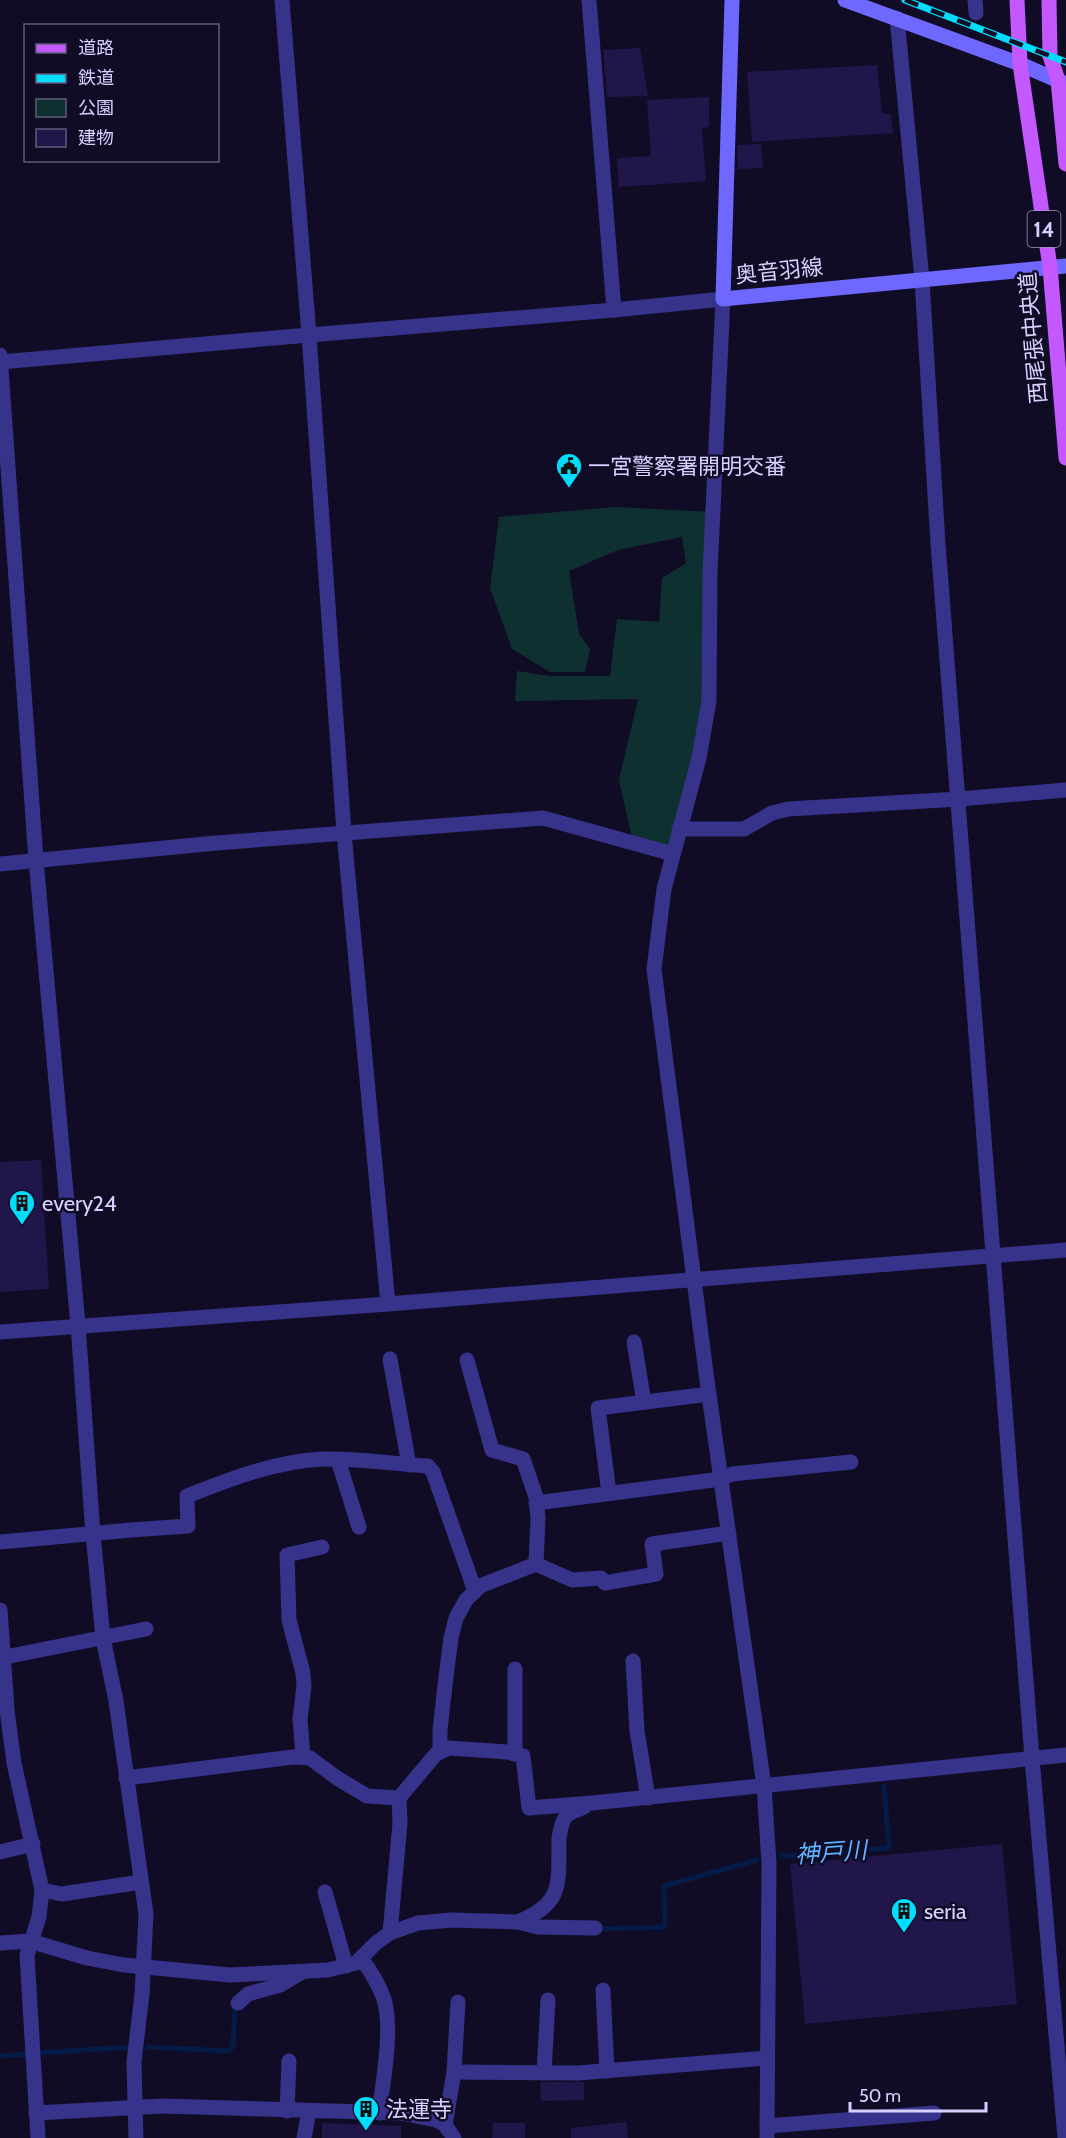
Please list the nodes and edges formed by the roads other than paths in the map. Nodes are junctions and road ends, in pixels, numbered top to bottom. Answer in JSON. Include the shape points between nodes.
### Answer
{"nodes":[{"id":1,"x":282,"y":0,"type":"edge"},
{"id":2,"x":589,"y":0,"type":"edge"},
{"id":3,"x":732,"y":0,"type":"edge"},
{"id":4,"x":845,"y":0,"type":"edge"},
{"id":5,"x":1017,"y":0,"type":"edge"},
{"id":6,"x":1049,"y":0,"type":"edge"},
{"id":7,"x":897,"y":18,"type":"junction"},
{"id":8,"x":1020,"y":64,"type":"junction"},
{"id":9,"x":1062,"y":82,"type":"edge"},
{"id":10,"x":1066,"y":164,"type":"edge"},
{"id":11,"x":1066,"y":266,"type":"edge"},
{"id":12,"x":1050,"y":267,"type":"junction"},
{"id":13,"x":922,"y":280,"type":"junction"},
{"id":14,"x":723,"y":299,"type":"junction"},
{"id":15,"x":614,"y":310,"type":"junction"},
{"id":16,"x":309,"y":335,"type":"junction"},
{"id":17,"x":0,"y":355,"type":"edge"},
{"id":18,"x":0,"y":362,"type":"edge"},
{"id":19,"x":1066,"y":458,"type":"edge"},
{"id":20,"x":7,"y":558,"type":"edge"},
{"id":21,"x":1066,"y":790,"type":"edge"},
{"id":22,"x":958,"y":799,"type":"junction"},
{"id":23,"x":679,"y":829,"type":"junction"},
{"id":24,"x":344,"y":833,"type":"junction"},
{"id":25,"x":673,"y":854,"type":"junction"},
{"id":26,"x":36,"y":860,"type":"junction"},
{"id":27,"x":0,"y":864,"type":"edge"},
{"id":28,"x":1066,"y":1250,"type":"edge"},
{"id":29,"x":994,"y":1255,"type":"junction"},
{"id":30,"x":694,"y":1278,"type":"junction"},
{"id":31,"x":388,"y":1304,"type":"junction"},
{"id":32,"x":78,"y":1325,"type":"junction"},
{"id":33,"x":0,"y":1332,"type":"edge"},
{"id":34,"x":634,"y":1342,"type":"dead end"},
{"id":35,"x":390,"y":1359,"type":"dead end"},
{"id":36,"x":467,"y":1360,"type":"dead end"},
{"id":37,"x":709,"y":1394,"type":"junction"},
{"id":38,"x":644,"y":1402,"type":"junction"},
{"id":39,"x":338,"y":1460,"type":"junction"},
{"id":40,"x":851,"y":1462,"type":"dead end"},
{"id":41,"x":409,"y":1465,"type":"junction"},
{"id":42,"x":721,"y":1479,"type":"junction"},
{"id":43,"x":609,"y":1493,"type":"junction"},
{"id":44,"x":536,"y":1503,"type":"junction"},
{"id":45,"x":359,"y":1527,"type":"dead end"},
{"id":46,"x":729,"y":1533,"type":"junction"},
{"id":47,"x":93,"y":1534,"type":"junction"},
{"id":48,"x":0,"y":1542,"type":"edge"},
{"id":49,"x":322,"y":1547,"type":"dead end"},
{"id":50,"x":536,"y":1564,"type":"junction"},
{"id":51,"x":475,"y":1591,"type":"junction"},
{"id":52,"x":0,"y":1610,"type":"edge"},
{"id":53,"x":146,"y":1629,"type":"dead end"},
{"id":54,"x":103,"y":1638,"type":"junction"},
{"id":55,"x":5,"y":1658,"type":"junction"},
{"id":56,"x":633,"y":1661,"type":"dead end"},
{"id":57,"x":515,"y":1669,"type":"dead end"},
{"id":58,"x":440,"y":1752,"type":"junction"},
{"id":59,"x":515,"y":1754,"type":"junction"},
{"id":60,"x":1066,"y":1755,"type":"edge"},
{"id":61,"x":303,"y":1757,"type":"junction"},
{"id":62,"x":1032,"y":1758,"type":"junction"},
{"id":63,"x":126,"y":1778,"type":"junction"},
{"id":64,"x":764,"y":1786,"type":"junction"},
{"id":65,"x":399,"y":1798,"type":"junction"},
{"id":66,"x":648,"y":1798,"type":"junction"},
{"id":67,"x":592,"y":1803,"type":"junction"},
{"id":68,"x":33,"y":1844,"type":"junction"},
{"id":69,"x":0,"y":1852,"type":"edge"},
{"id":70,"x":141,"y":1882,"type":"junction"},
{"id":71,"x":42,"y":1890,"type":"junction"},
{"id":72,"x":325,"y":1892,"type":"dead end"},
{"id":73,"x":518,"y":1923,"type":"junction"},
{"id":74,"x":595,"y":1928,"type":"dead end"},
{"id":75,"x":390,"y":1933,"type":"junction"},
{"id":76,"x":30,"y":1941,"type":"junction"},
{"id":77,"x":0,"y":1943,"type":"edge"},
{"id":78,"x":361,"y":1958,"type":"junction"},
{"id":79,"x":346,"y":1966,"type":"junction"},
{"id":80,"x":144,"y":1969,"type":"junction"},
{"id":81,"x":303,"y":1971,"type":"junction"},
{"id":82,"x":603,"y":1990,"type":"dead end"},
{"id":83,"x":548,"y":2000,"type":"dead end"},
{"id":84,"x":458,"y":2002,"type":"dead end"},
{"id":85,"x":238,"y":2003,"type":"dead end"},
{"id":86,"x":766,"y":2058,"type":"junction"},
{"id":87,"x":289,"y":2061,"type":"dead end"},
{"id":88,"x":607,"y":2071,"type":"junction"},
{"id":89,"x":454,"y":2072,"type":"junction"},
{"id":90,"x":544,"y":2073,"type":"junction"},
{"id":91,"x":134,"y":2107,"type":"junction"},
{"id":92,"x":287,"y":2111,"type":"junction"},
{"id":93,"x":309,"y":2111,"type":"junction"},
{"id":94,"x":36,"y":2113,"type":"junction"},
{"id":95,"x":379,"y":2113,"type":"junction"},
{"id":96,"x":934,"y":2113,"type":"dead end"},
{"id":97,"x":445,"y":2125,"type":"junction"},
{"id":98,"x":767,"y":2132,"type":"edge"},
{"id":99,"x":38,"y":2138,"type":"edge"},
{"id":100,"x":136,"y":2138,"type":"edge"},
{"id":101,"x":304,"y":2138,"type":"edge"},
{"id":102,"x":454,"y":2138,"type":"edge"},
{"id":103,"x":1065,"y":2138,"type":"edge"}],
"edges":[{"from":1,"to":16,"type":"street"},
{"from":2,"to":15,"type":"street"},
{"from":3,"to":14,"type":"main road","name":"奥音羽線"},
{"from":4,"to":7,"type":"main road"},
{"from":5,"to":8,"type":"main road","name":"西尾張中央道","number":"14"},
{"from":6,"to":9,"type":"main road","via":[[1050,56]]},
{"from":7,"to":8,"type":"main road"},
{"from":7,"to":13,"type":"street"},
{"from":8,"to":9,"type":"main road"},
{"from":8,"to":12,"type":"main road","name":"西尾張中央道","number":"14"},
{"from":9,"to":10,"type":"main road"},
{"from":11,"to":12,"type":"main road","name":"奥音羽線"},
{"from":12,"to":13,"type":"main road","name":"奥音羽線"},
{"from":12,"to":19,"type":"main road","name":"西尾張中央道","number":"14"},
{"from":13,"to":14,"type":"main road","name":"奥音羽線"},
{"from":13,"to":22,"type":"street"},
{"from":14,"to":15,"type":"street"},
{"from":14,"to":23,"type":"street","via":[[710,573],[709,701],[699,758]]},
{"from":15,"to":16,"type":"street"},
{"from":16,"to":18,"type":"street"},
{"from":16,"to":24,"type":"street"},
{"from":17,"to":18,"type":"street"},
{"from":18,"to":20,"type":"street"},
{"from":20,"to":26,"type":"street"},
{"from":21,"to":22,"type":"street"},
{"from":22,"to":23,"type":"street","via":[[788,809],[744,829]]},
{"from":22,"to":29,"type":"street"},
{"from":23,"to":25,"type":"street"},
{"from":24,"to":25,"type":"street","via":[[543,818]]},
{"from":24,"to":26,"type":"street"},
{"from":24,"to":31,"type":"street"},
{"from":25,"to":30,"type":"street","via":[[664,889],[654,969]]},
{"from":26,"to":27,"type":"street"},
{"from":26,"to":32,"type":"street"},
{"from":28,"to":29,"type":"street"},
{"from":29,"to":30,"type":"street"},
{"from":29,"to":62,"type":"street"},
{"from":30,"to":31,"type":"street"},
{"from":30,"to":37,"type":"street"},
{"from":31,"to":32,"type":"street"},
{"from":32,"to":33,"type":"street"},
{"from":32,"to":47,"type":"street"},
{"from":34,"to":38,"type":"street"},
{"from":35,"to":41,"type":"street"},
{"from":36,"to":44,"type":"street","via":[[492,1450],[523,1459]]},
{"from":37,"to":38,"type":"street"},
{"from":37,"to":42,"type":"street"},
{"from":38,"to":43,"type":"street","via":[[598,1408]]},
{"from":39,"to":41,"type":"street"},
{"from":39,"to":45,"type":"street"},
{"from":39,"to":47,"type":"street","via":[[291,1462],[187,1496],[188,1527]]},
{"from":40,"to":42,"type":"street","via":[[732,1474]]},
{"from":41,"to":51,"type":"street","via":[[428,1466],[433,1472]]},
{"from":42,"to":43,"type":"street"},
{"from":42,"to":46,"type":"street"},
{"from":43,"to":44,"type":"street"},
{"from":44,"to":50,"type":"street"},
{"from":46,"to":50,"type":"street","via":[[652,1545],[656,1575],[605,1582],[601,1578],[572,1580]]},
{"from":46,"to":64,"type":"street"},
{"from":47,"to":48,"type":"street"},
{"from":47,"to":54,"type":"street"},
{"from":49,"to":61,"type":"street","via":[[286,1555],[289,1620],[303,1673]]},
{"from":50,"to":51,"type":"street"},
{"from":51,"to":58,"type":"street","via":[[456,1618],[451,1638]]},
{"from":52,"to":55,"type":"street"},
{"from":53,"to":54,"type":"street"},
{"from":54,"to":55,"type":"street"},
{"from":54,"to":63,"type":"street"},
{"from":55,"to":68,"type":"street","via":[[14,1763]]},
{"from":56,"to":66,"type":"street","via":[[637,1731]]},
{"from":57,"to":59,"type":"street"},
{"from":58,"to":59,"type":"street","via":[[449,1748]]},
{"from":58,"to":65,"type":"street"},
{"from":59,"to":67,"type":"street","via":[[524,1756],[529,1808]]},
{"from":60,"to":62,"type":"street"},
{"from":61,"to":63,"type":"street"},
{"from":61,"to":65,"type":"street","via":[[367,1796]]},
{"from":62,"to":64,"type":"street"},
{"from":62,"to":103,"type":"street"},
{"from":63,"to":70,"type":"street"},
{"from":64,"to":66,"type":"street"},
{"from":64,"to":86,"type":"street","via":[[769,1863]]},
{"from":65,"to":75,"type":"street"},
{"from":66,"to":67,"type":"street"},
{"from":67,"to":73,"type":"street","via":[[567,1815],[560,1831],[558,1886],[553,1897],[536,1915]]},
{"from":68,"to":69,"type":"street"},
{"from":68,"to":71,"type":"street"},
{"from":70,"to":71,"type":"street","via":[[62,1894]]},
{"from":70,"to":80,"type":"street","via":[[146,1914]]},
{"from":71,"to":76,"type":"street","via":[[39,1917]]},
{"from":72,"to":79,"type":"street"},
{"from":73,"to":74,"type":"street"},
{"from":73,"to":75,"type":"street","via":[[452,1920],[418,1923]]},
{"from":75,"to":78,"type":"street"},
{"from":76,"to":77,"type":"street"},
{"from":76,"to":80,"type":"street"},
{"from":76,"to":94,"type":"street","via":[[27,1955]]},
{"from":78,"to":79,"type":"street"},
{"from":78,"to":95,"type":"street","via":[[384,2000],[387,2022]]},
{"from":79,"to":81,"type":"street"},
{"from":80,"to":81,"type":"street","via":[[230,1975]]},
{"from":80,"to":91,"type":"street","via":[[134,2062]]},
{"from":81,"to":85,"type":"street","via":[[280,1985],[248,1994]]},
{"from":82,"to":88,"type":"street"},
{"from":83,"to":90,"type":"street"},
{"from":84,"to":89,"type":"street"},
{"from":86,"to":88,"type":"street"},
{"from":86,"to":98,"type":"street"},
{"from":87,"to":92,"type":"street"},
{"from":88,"to":90,"type":"street"},
{"from":89,"to":90,"type":"street"},
{"from":89,"to":97,"type":"street"},
{"from":91,"to":92,"type":"street"},
{"from":91,"to":94,"type":"street"},
{"from":91,"to":100,"type":"street"},
{"from":92,"to":93,"type":"street"},
{"from":93,"to":95,"type":"street"},
{"from":93,"to":101,"type":"street"},
{"from":94,"to":99,"type":"street"},
{"from":95,"to":97,"type":"street","via":[[436,2120]]},
{"from":96,"to":98,"type":"street"},
{"from":97,"to":102,"type":"street"}]}
